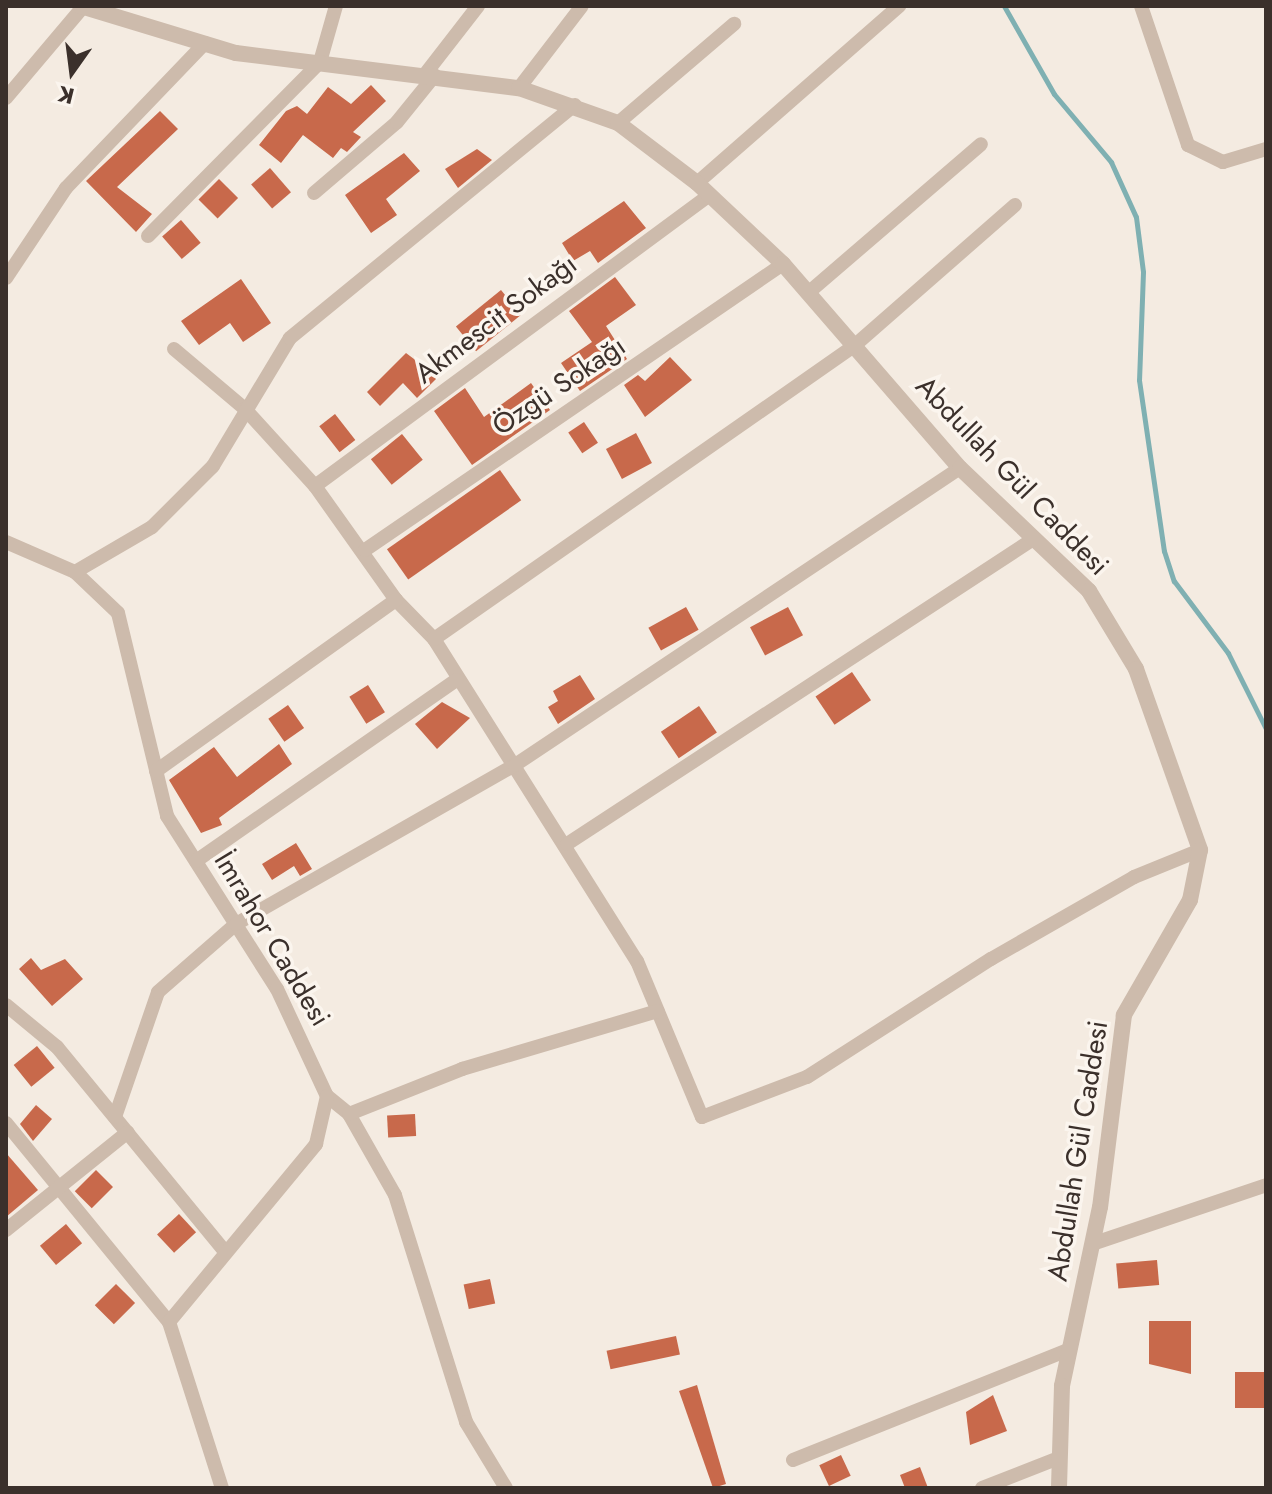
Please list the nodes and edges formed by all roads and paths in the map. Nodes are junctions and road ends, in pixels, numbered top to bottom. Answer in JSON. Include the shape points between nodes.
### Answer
{"nodes":[{"id":1,"x":82,"y":6,"type":"edge"},
{"id":2,"x":336,"y":6,"type":"edge"},
{"id":3,"x":478,"y":6,"type":"edge"},
{"id":4,"x":582,"y":6,"type":"edge"},
{"id":5,"x":899,"y":6,"type":"edge"},
{"id":6,"x":1141,"y":6,"type":"edge"},
{"id":7,"x":734,"y":24,"type":"dead end"},
{"id":8,"x":205,"y":43,"type":"junction"},
{"id":9,"x":320,"y":62,"type":"junction"},
{"id":10,"x":431,"y":74,"type":"junction"},
{"id":11,"x":519,"y":88,"type":"junction"},
{"id":12,"x":6,"y":98,"type":"edge"},
{"id":13,"x":575,"y":105,"type":"junction"},
{"id":14,"x":618,"y":123,"type":"junction"},
{"id":15,"x":981,"y":144,"type":"dead end"},
{"id":16,"x":1266,"y":149,"type":"edge"},
{"id":17,"x":703,"y":189,"type":"junction"},
{"id":18,"x":314,"y":193,"type":"dead end"},
{"id":19,"x":1015,"y":205,"type":"dead end"},
{"id":20,"x":148,"y":236,"type":"dead end"},
{"id":21,"x":783,"y":264,"type":"junction"},
{"id":22,"x":6,"y":278,"type":"edge"},
{"id":23,"x":808,"y":293,"type":"junction"},
{"id":24,"x":854,"y":346,"type":"junction"},
{"id":25,"x":174,"y":349,"type":"dead end"},
{"id":26,"x":245,"y":409,"type":"junction"},
{"id":27,"x":960,"y":468,"type":"junction"},
{"id":28,"x":315,"y":486,"type":"junction"},
{"id":29,"x":1032,"y":540,"type":"junction"},
{"id":30,"x":6,"y":542,"type":"edge"},
{"id":31,"x":365,"y":550,"type":"junction"},
{"id":32,"x":75,"y":572,"type":"junction"},
{"id":33,"x":396,"y":600,"type":"junction"},
{"id":34,"x":434,"y":639,"type":"junction"},
{"id":35,"x":456,"y":680,"type":"junction"},
{"id":36,"x":515,"y":765,"type":"junction"},
{"id":37,"x":156,"y":771,"type":"junction"},
{"id":38,"x":567,"y":844,"type":"junction"},
{"id":39,"x":1200,"y":850,"type":"junction"},
{"id":40,"x":196,"y":861,"type":"junction"},
{"id":41,"x":236,"y":924,"type":"junction"},
{"id":42,"x":6,"y":1005,"type":"edge"},
{"id":43,"x":658,"y":1011,"type":"junction"},
{"id":44,"x":327,"y":1096,"type":"junction"},
{"id":45,"x":349,"y":1114,"type":"junction"},
{"id":46,"x":115,"y":1117,"type":"junction"},
{"id":47,"x":6,"y":1123,"type":"edge"},
{"id":48,"x":128,"y":1132,"type":"junction"},
{"id":49,"x":1266,"y":1185,"type":"edge"},
{"id":50,"x":58,"y":1190,"type":"junction"},
{"id":51,"x":6,"y":1230,"type":"edge"},
{"id":52,"x":1092,"y":1244,"type":"junction"},
{"id":53,"x":223,"y":1249,"type":"junction"},
{"id":54,"x":169,"y":1322,"type":"junction"},
{"id":55,"x":1070,"y":1349,"type":"junction"},
{"id":56,"x":1059,"y":1458,"type":"junction"},
{"id":57,"x":793,"y":1460,"type":"dead end"},
{"id":58,"x":222,"y":1488,"type":"edge"},
{"id":59,"x":506,"y":1488,"type":"edge"},
{"id":60,"x":982,"y":1488,"type":"edge"},
{"id":61,"x":1059,"y":1488,"type":"edge"}],
"edges":[{"from":1,"to":8,"type":"street","name":"Abdullah Gül Caddesi"},
{"from":1,"to":12,"type":"street"},
{"from":2,"to":9,"type":"street"},
{"from":3,"to":10,"type":"street"},
{"from":4,"to":11,"type":"street"},
{"from":5,"to":17,"type":"street","name":"Akmescit Sokağı"},
{"from":6,"to":16,"type":"street","via":[[1188,145],[1223,162]]},
{"from":7,"to":14,"type":"street"},
{"from":8,"to":9,"type":"street","name":"Abdullah Gül Caddesi"},
{"from":8,"to":22,"type":"street","via":[[66,188]]},
{"from":9,"to":10,"type":"street","name":"Abdullah Gül Caddesi"},
{"from":9,"to":20,"type":"street"},
{"from":10,"to":11,"type":"street","name":"Abdullah Gül Caddesi"},
{"from":10,"to":18,"type":"street","via":[[397,122]]},
{"from":11,"to":13,"type":"street","name":"Abdullah Gül Caddesi"},
{"from":13,"to":14,"type":"street","name":"Abdullah Gül Caddesi"},
{"from":13,"to":26,"type":"street","via":[[290,338]]},
{"from":14,"to":17,"type":"street","name":"Abdullah Gül Caddesi"},
{"from":15,"to":23,"type":"street"},
{"from":17,"to":21,"type":"street","name":"Abdullah Gül Caddesi"},
{"from":17,"to":28,"type":"street","name":"Akmescit Sokağı"},
{"from":19,"to":24,"type":"street"},
{"from":21,"to":23,"type":"street","name":"Abdullah Gül Caddesi"},
{"from":21,"to":31,"type":"street","name":"Özgü Sokağı"},
{"from":23,"to":24,"type":"street","name":"Abdullah Gül Caddesi"},
{"from":24,"to":27,"type":"street","name":"Abdullah Gül Caddesi"},
{"from":24,"to":34,"type":"street"},
{"from":25,"to":26,"type":"street"},
{"from":26,"to":28,"type":"street"},
{"from":26,"to":32,"type":"street","via":[[213,466],[152,527]]},
{"from":27,"to":29,"type":"street","name":"Abdullah Gül Caddesi"},
{"from":27,"to":36,"type":"street"},
{"from":28,"to":31,"type":"street"},
{"from":29,"to":38,"type":"street"},
{"from":29,"to":39,"type":"street","name":"Abdullah Gül Caddesi","via":[[1089,591],[1136,669]]},
{"from":30,"to":32,"type":"street","name":"İmrahor Caddesi"},
{"from":31,"to":33,"type":"street"},
{"from":32,"to":37,"type":"street","name":"İmrahor Caddesi","via":[[118,613]]},
{"from":33,"to":34,"type":"street"},
{"from":33,"to":37,"type":"street"},
{"from":34,"to":35,"type":"street"},
{"from":35,"to":36,"type":"street"},
{"from":35,"to":40,"type":"street"},
{"from":36,"to":38,"type":"street"},
{"from":36,"to":41,"type":"street"},
{"from":37,"to":40,"type":"street","name":"İmrahor Caddesi","via":[[167,816]]},
{"from":38,"to":43,"type":"street"},
{"from":39,"to":43,"type":"street","via":[[1134,877],[1004,952],[807,1077],[702,1117]]},
{"from":39,"to":52,"type":"street","name":"Abdullah Gül Caddesi","via":[[1190,900],[1124,1015]]},
{"from":40,"to":41,"type":"street","name":"İmrahor Caddesi"},
{"from":41,"to":44,"type":"street","name":"İmrahor Caddesi","via":[[277,989]]},
{"from":41,"to":46,"type":"street","via":[[158,992]]},
{"from":42,"to":46,"type":"street","via":[[57,1047]]},
{"from":43,"to":45,"type":"street","via":[[462,1069]]},
{"from":44,"to":45,"type":"street","name":"İmrahor Caddesi"},
{"from":44,"to":53,"type":"street","via":[[316,1144]]},
{"from":45,"to":59,"type":"street","name":"İmrahor Caddesi","via":[[395,1195],[466,1422]]},
{"from":46,"to":48,"type":"street"},
{"from":47,"to":50,"type":"street"},
{"from":48,"to":50,"type":"street"},
{"from":48,"to":53,"type":"street"},
{"from":49,"to":52,"type":"street"},
{"from":50,"to":51,"type":"street"},
{"from":50,"to":54,"type":"street"},
{"from":52,"to":55,"type":"street","name":"Abdullah Gül Caddesi"},
{"from":53,"to":54,"type":"street"},
{"from":54,"to":58,"type":"street"},
{"from":55,"to":56,"type":"street","name":"Abdullah Gül Caddesi"},
{"from":55,"to":57,"type":"street"},
{"from":56,"to":60,"type":"street"},
{"from":56,"to":61,"type":"street","name":"Abdullah Gül Caddesi"}]}
